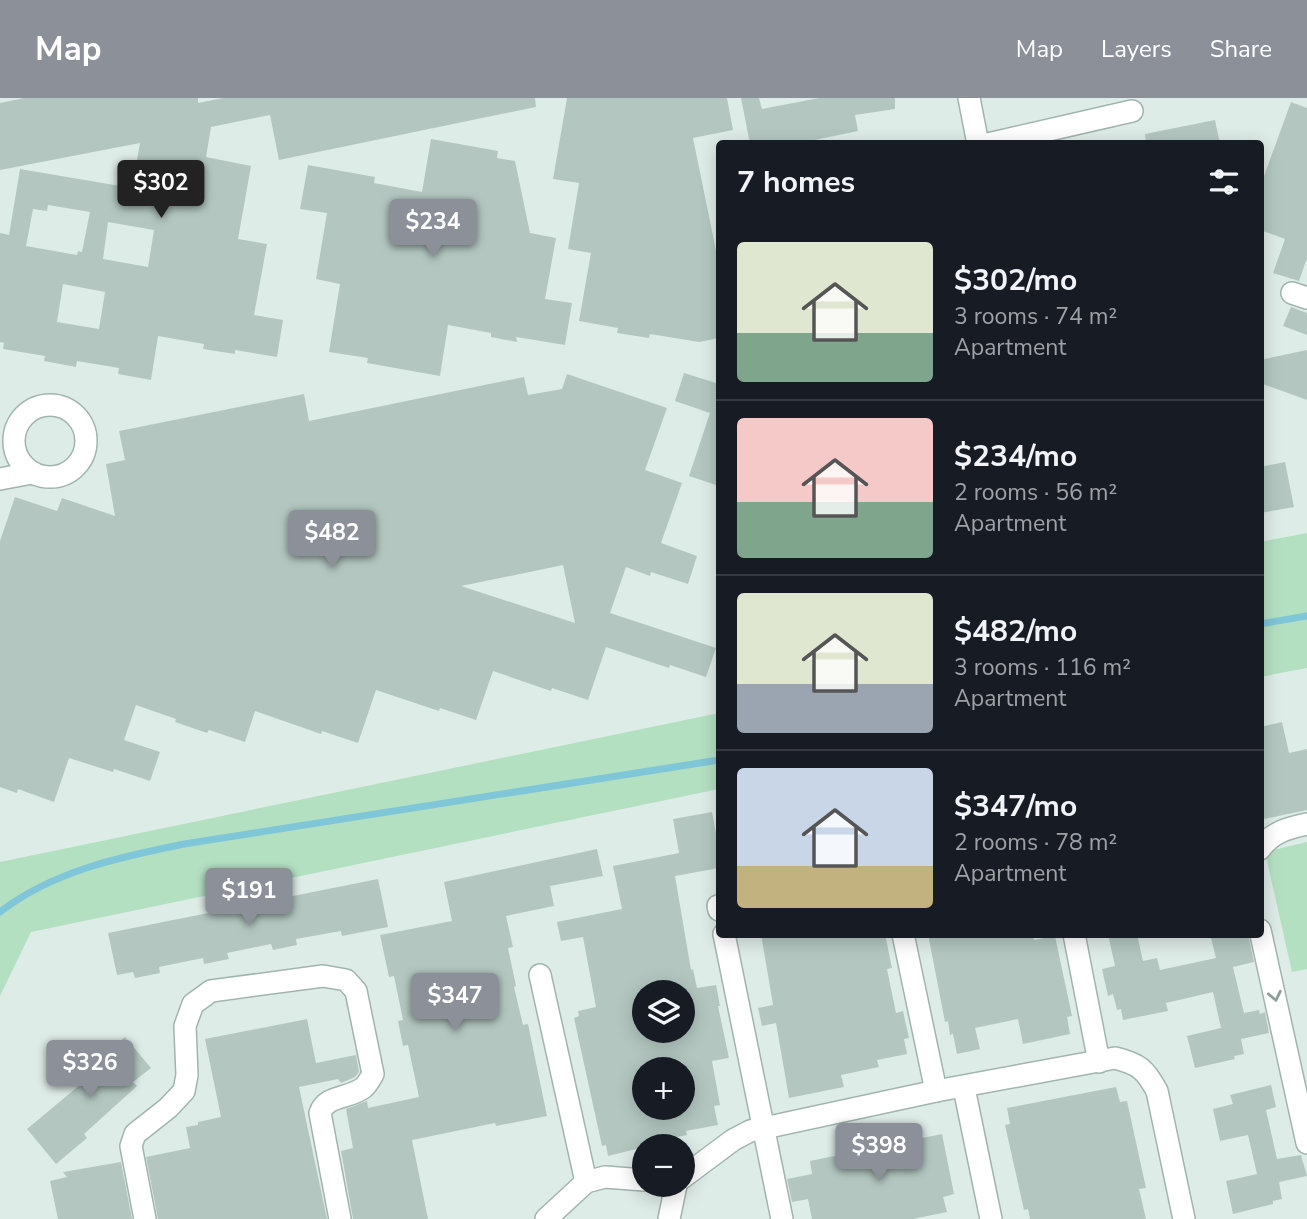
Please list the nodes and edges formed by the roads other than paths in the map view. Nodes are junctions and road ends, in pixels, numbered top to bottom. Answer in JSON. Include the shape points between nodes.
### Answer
{"nodes":[{"id":1,"x":969,"y":98,"type":"edge"},
{"id":2,"x":1132,"y":111,"type":"dead end"},
{"id":3,"x":977,"y":140,"type":"edge"},
{"id":4,"x":1005,"y":140,"type":"edge"},
{"id":5,"x":7,"y":437,"type":"edge"},
{"id":6,"x":32,"y":473,"type":"junction"},
{"id":7,"x":0,"y":480,"type":"edge"},
{"id":8,"x":1307,"y":824,"type":"edge"},
{"id":9,"x":1264,"y":845,"type":"edge"},
{"id":10,"x":725,"y":938,"type":"edge"},
{"id":11,"x":904,"y":938,"type":"edge"},
{"id":12,"x":1075,"y":938,"type":"edge"},
{"id":13,"x":1262,"y":938,"type":"edge"},
{"id":14,"x":540,"y":975,"type":"dead end"},
{"id":15,"x":1099,"y":1062,"type":"junction"},
{"id":16,"x":964,"y":1088,"type":"junction"},
{"id":17,"x":936,"y":1091,"type":"junction"},
{"id":18,"x":763,"y":1128,"type":"junction"},
{"id":19,"x":1307,"y":1143,"type":"edge"},
{"id":20,"x":695,"y":1168,"type":"edge"},
{"id":21,"x":632,"y":1179,"type":"edge"},
{"id":22,"x":586,"y":1182,"type":"junction"},
{"id":23,"x":674,"y":1197,"type":"edge"},
{"id":24,"x":145,"y":1219,"type":"edge"},
{"id":25,"x":340,"y":1219,"type":"edge"},
{"id":26,"x":546,"y":1219,"type":"edge"},
{"id":27,"x":669,"y":1219,"type":"edge"},
{"id":28,"x":782,"y":1219,"type":"edge"},
{"id":29,"x":991,"y":1219,"type":"edge"},
{"id":30,"x":1184,"y":1219,"type":"edge"}],
"edges":[{"from":1,"to":3,"type":"street"},
{"from":2,"to":4,"type":"street"},
{"from":5,"to":6,"type":"street"},
{"from":5,"to":6,"type":"street","via":[[26,414],[48,406],[69,411],[82,426],[86,442],[75,467],[57,477]]},
{"from":6,"to":7,"type":"street"},
{"from":8,"to":9,"type":"street","via":[[1287,828]]},
{"from":10,"to":18,"type":"street"},
{"from":11,"to":17,"type":"street"},
{"from":12,"to":15,"type":"street"},
{"from":13,"to":19,"type":"street","one_way":true},
{"from":14,"to":22,"type":"street"},
{"from":15,"to":16,"type":"street"},
{"from":15,"to":30,"type":"street","via":[[1115,1058],[1135,1063],[1148,1074],[1157,1091]]},
{"from":16,"to":17,"type":"street"},
{"from":16,"to":29,"type":"street"},
{"from":17,"to":18,"type":"street"},
{"from":18,"to":20,"type":"street","via":[[733,1140]]},
{"from":18,"to":28,"type":"street"},
{"from":21,"to":22,"type":"street","via":[[605,1177]]},
{"from":22,"to":26,"type":"street"},
{"from":23,"to":27,"type":"street"},
{"from":24,"to":25,"type":"street","via":[[131,1146],[135,1133],[184,1091],[185,1026],[192,1004],[211,991],[323,976],[346,980],[356,991],[373,1074],[365,1087],[323,1104],[320,1113]]}]}
